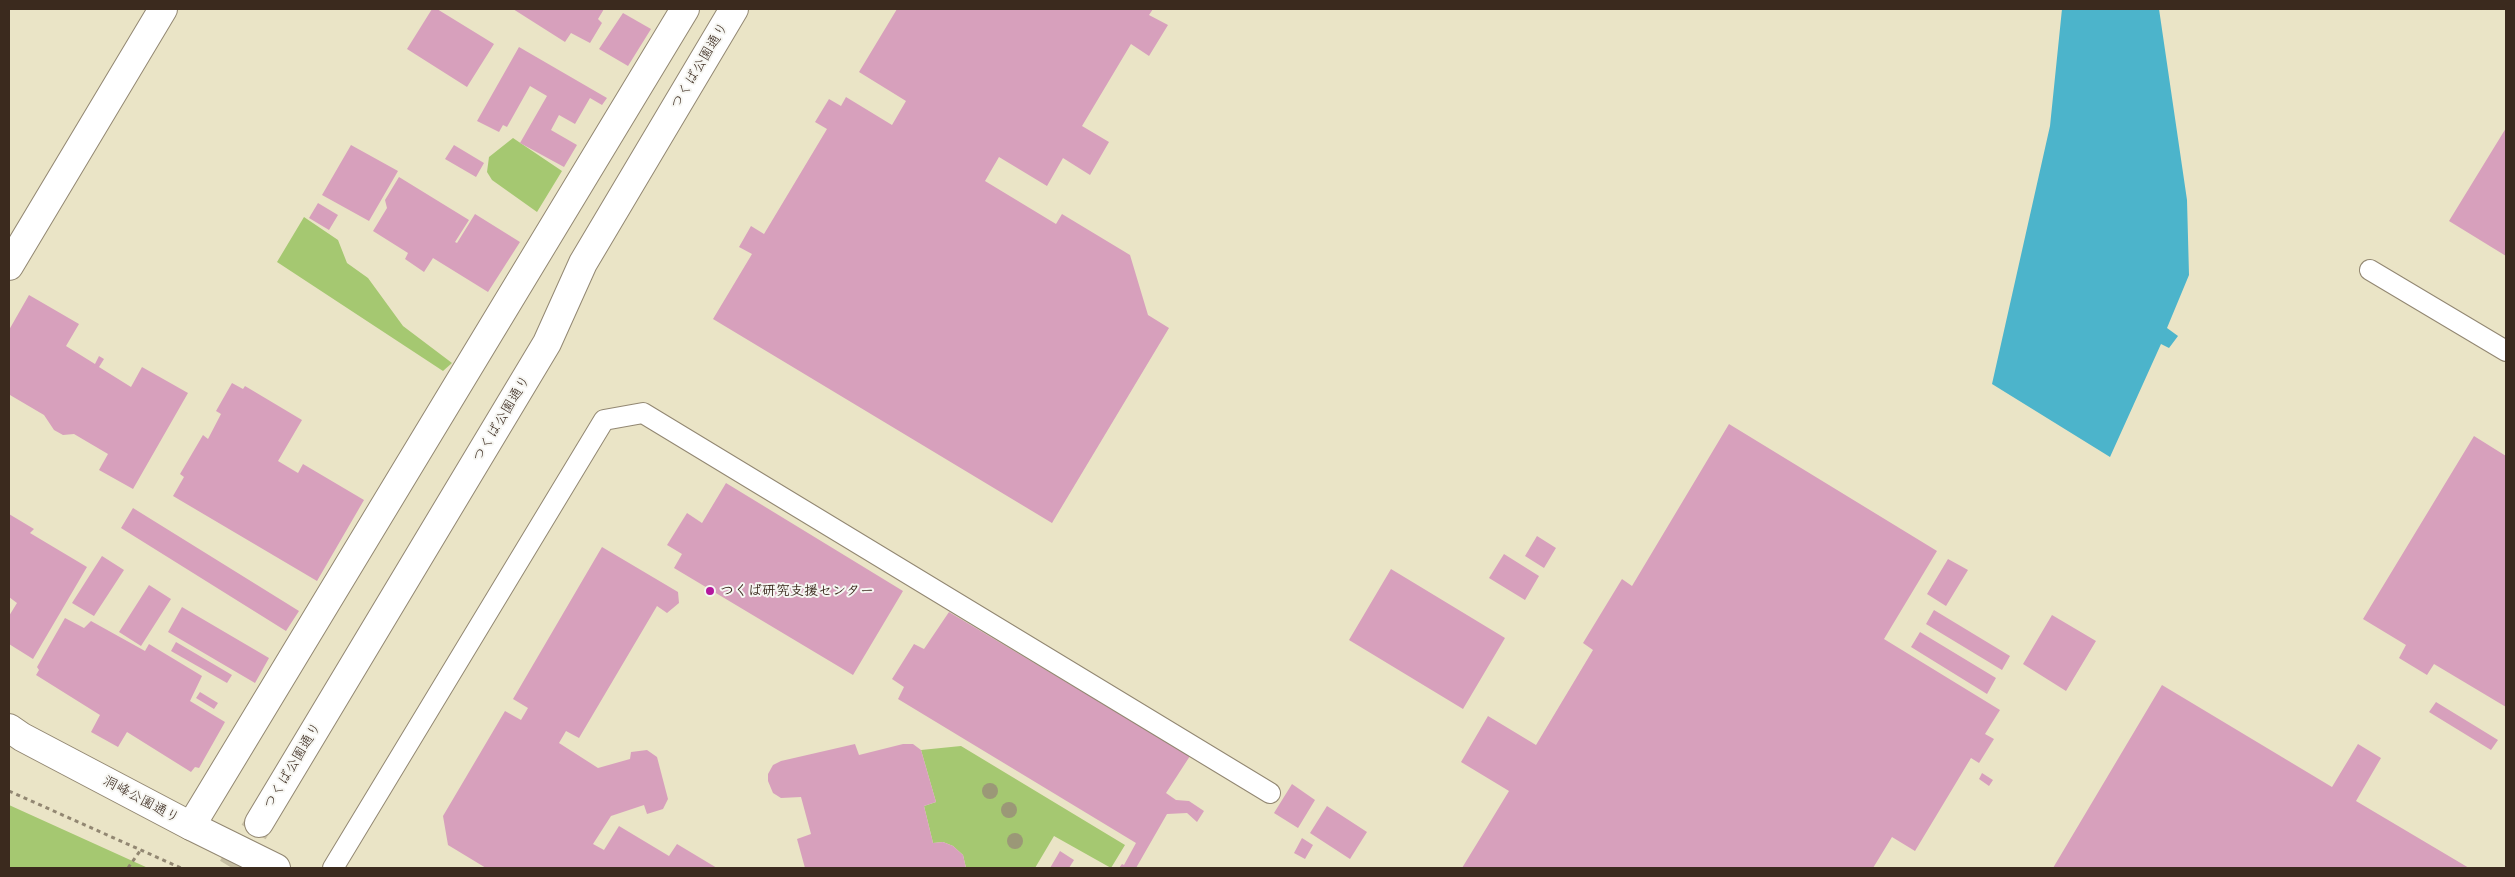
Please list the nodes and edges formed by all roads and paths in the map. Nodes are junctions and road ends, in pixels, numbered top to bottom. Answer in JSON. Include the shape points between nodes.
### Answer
{"nodes":[{"id":1,"x":163,"y":9,"type":"edge"},
{"id":2,"x":685,"y":9,"type":"edge"},
{"id":3,"x":734,"y":9,"type":"edge"},
{"id":4,"x":9,"y":266,"type":"edge"},
{"id":5,"x":2370,"y":270,"type":"dead end"},
{"id":6,"x":2506,"y":351,"type":"edge"},
{"id":7,"x":9,"y":728,"type":"edge"},
{"id":8,"x":9,"y":791,"type":"edge"},
{"id":9,"x":1270,"y":793,"type":"dead end"},
{"id":10,"x":259,"y":823,"type":"tunnel mouth"},
{"id":11,"x":191,"y":826,"type":"junction"},
{"id":12,"x":140,"y":851,"type":"junction"},
{"id":13,"x":128,"y":868,"type":"edge"},
{"id":14,"x":181,"y":868,"type":"edge"},
{"id":15,"x":276,"y":868,"type":"edge"},
{"id":16,"x":333,"y":868,"type":"edge"}],
"edges":[{"from":1,"to":4,"type":"street"},
{"from":2,"to":11,"type":"street"},
{"from":3,"to":10,"type":"street","name":"つくば公園通り","via":[[582,263],[547,343]]},
{"from":5,"to":6,"type":"lane"},
{"from":7,"to":11,"type":"street","name":"洞峰公園通り"},
{"from":8,"to":12,"type":"path"},
{"from":9,"to":16,"type":"lane","via":[[643,413],[604,420]]},
{"from":11,"to":15,"type":"street","name":"洞峰公園通り"},
{"from":12,"to":13,"type":"path"},
{"from":12,"to":14,"type":"path"}]}
